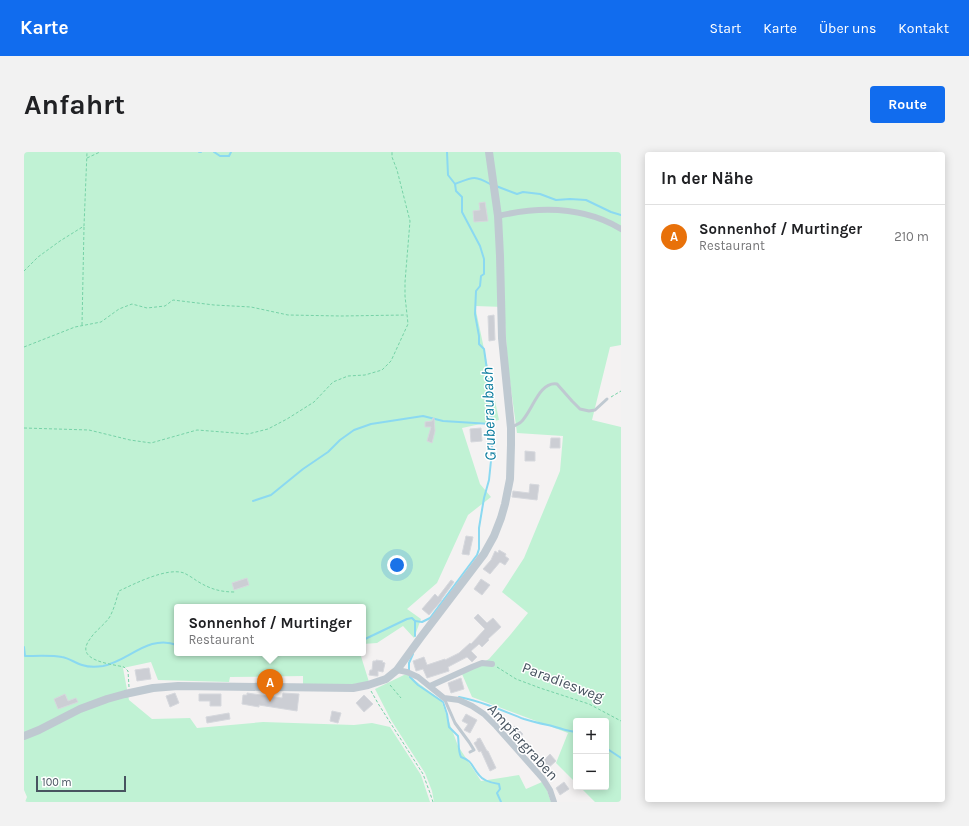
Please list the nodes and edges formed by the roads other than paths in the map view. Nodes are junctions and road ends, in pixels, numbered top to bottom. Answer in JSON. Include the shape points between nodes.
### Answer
{"nodes":[{"id":1,"x":489,"y":152,"type":"edge"},
{"id":2,"x":498,"y":216,"type":"junction"},
{"id":3,"x":621,"y":229,"type":"edge"},
{"id":4,"x":607,"y":399,"type":"road end"},
{"id":5,"x":511,"y":428,"type":"junction"},
{"id":6,"x":492,"y":664,"type":"road end"},
{"id":7,"x":397,"y":670,"type":"junction"},
{"id":8,"x":430,"y":686,"type":"junction"},
{"id":9,"x":444,"y":698,"type":"junction"},
{"id":10,"x":24,"y":736,"type":"edge"},
{"id":11,"x":470,"y":752,"type":"dead end"},
{"id":12,"x":554,"y":802,"type":"edge"}],
"edges":[{"from":1,"to":2,"type":"street"},
{"from":2,"to":3,"type":"street","via":[[528,210],[567,210],[593,216]]},
{"from":2,"to":5,"type":"street","via":[[502,338]]},
{"from":4,"to":5,"type":"lane","via":[[589,412],[580,409],[557,384],[552,383],[546,385],[522,422]]},
{"from":5,"to":7,"type":"street","via":[[508,491],[494,536],[484,554]]},
{"from":6,"to":8,"type":"street","via":[[472,666]]},
{"from":7,"to":8,"type":"street","name":"Ampfergraben","via":[[406,672]]},
{"from":7,"to":10,"type":"street","via":[[386,679],[353,688],[153,688],[80,709]]},
{"from":8,"to":9,"type":"street","name":"Ampfergraben"},
{"from":9,"to":11,"type":"lane","name":"Ampfergraben","via":[[455,723],[474,750]]},
{"from":9,"to":12,"type":"street","name":"Ampfergraben","via":[[459,700],[484,714],[543,779]]}]}
